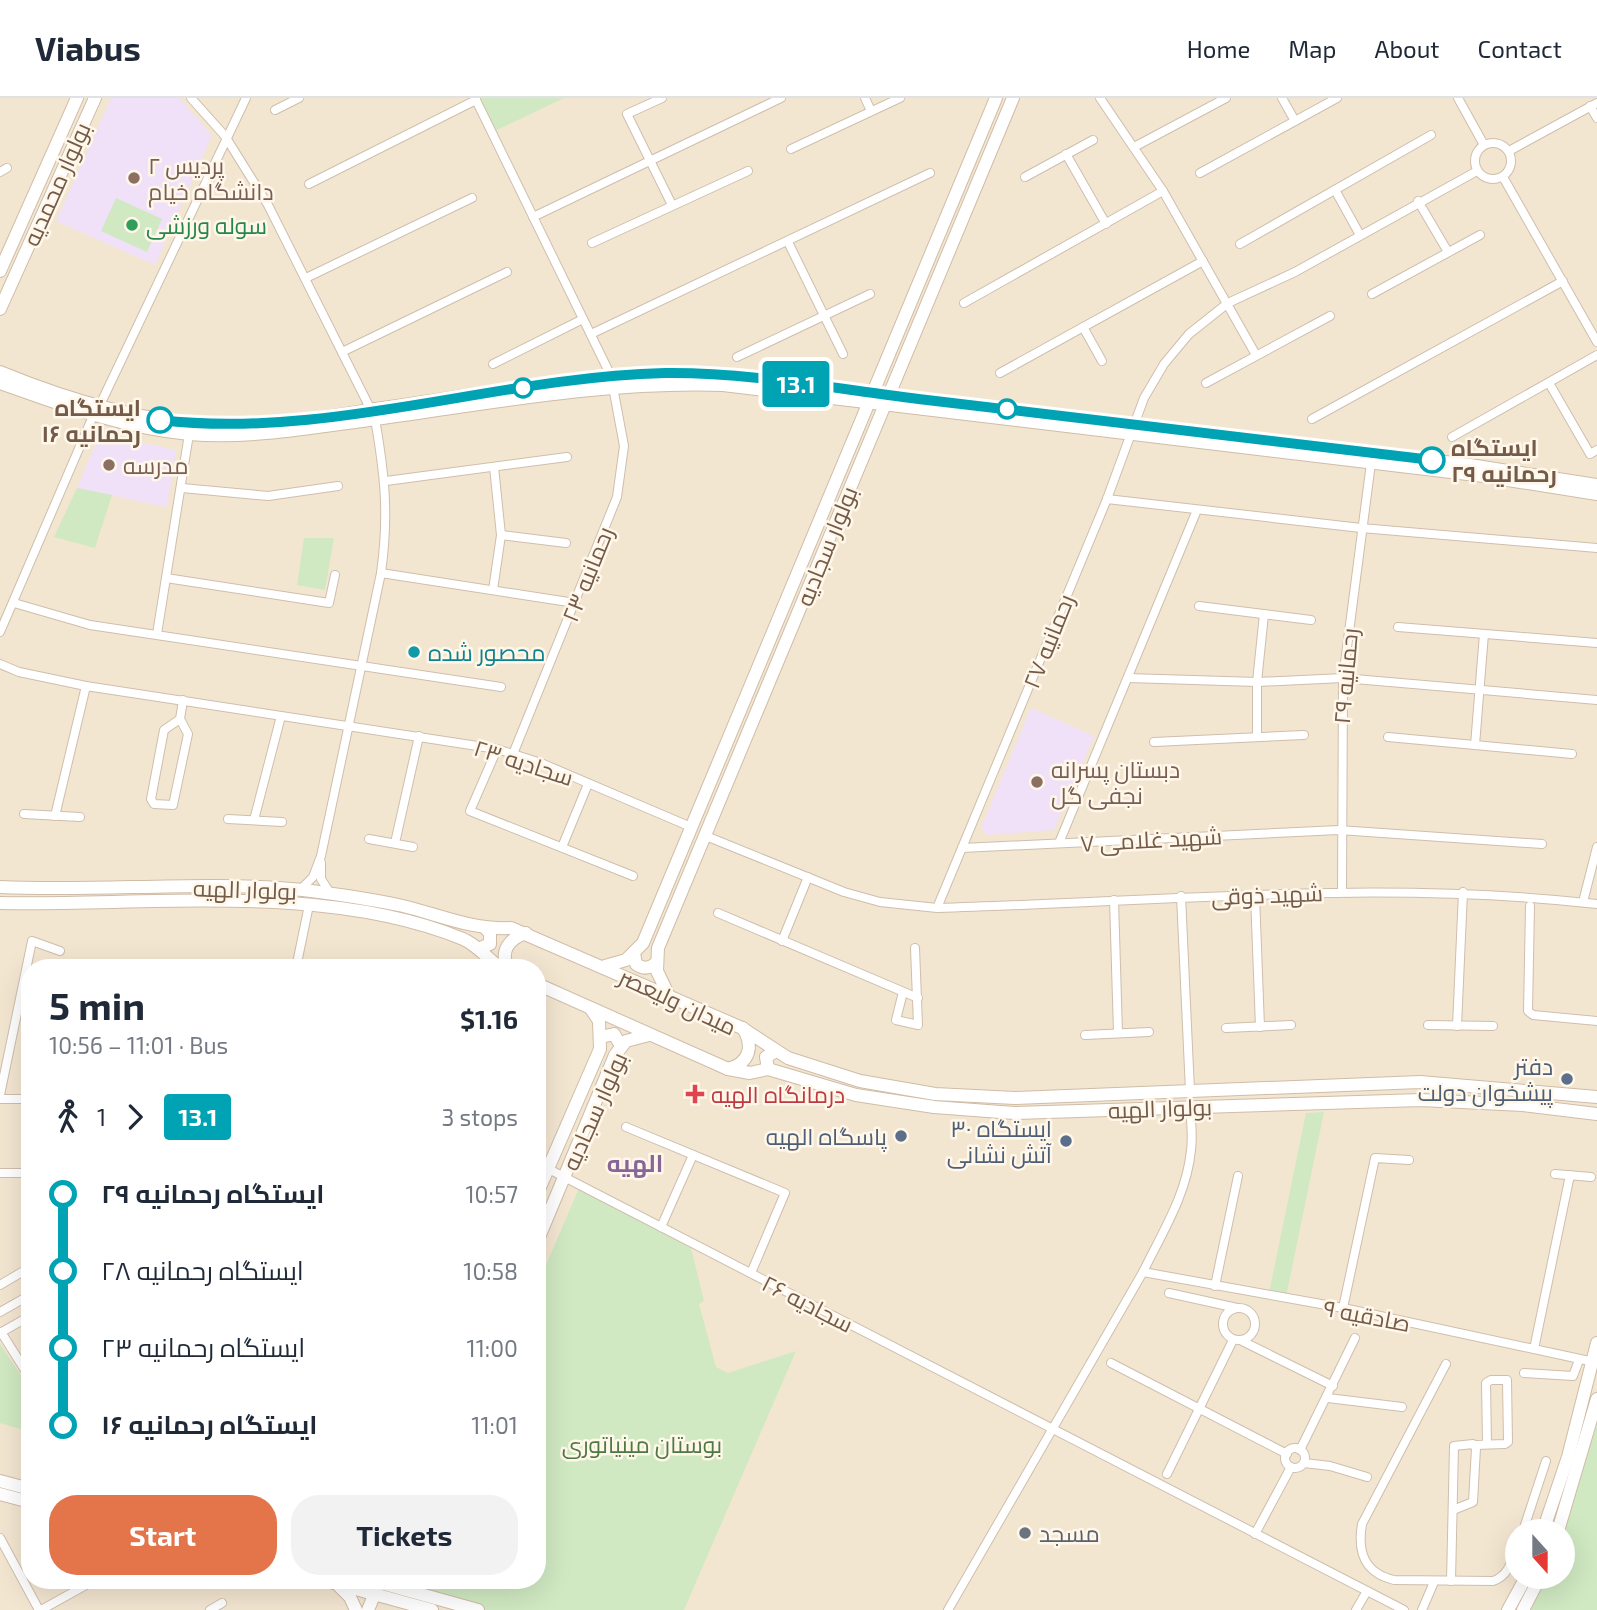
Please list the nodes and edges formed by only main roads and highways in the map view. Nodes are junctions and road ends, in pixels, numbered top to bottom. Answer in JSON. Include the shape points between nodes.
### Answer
{"nodes":[{"id":1,"x":78,"y":98,"type":"edge"},
{"id":2,"x":95,"y":98,"type":"edge"},
{"id":3,"x":996,"y":98,"type":"edge"},
{"id":4,"x":1013,"y":98,"type":"edge"},
{"id":5,"x":0,"y":271,"type":"edge"},
{"id":6,"x":0,"y":309,"type":"edge"},
{"id":7,"x":0,"y":372,"type":"edge"},
{"id":8,"x":0,"y":383,"type":"edge"},
{"id":9,"x":869,"y":399,"type":"junction"},
{"id":10,"x":886,"y":401,"type":"junction"},
{"id":11,"x":96,"y":411,"type":"junction"},
{"id":12,"x":373,"y":415,"type":"junction"},
{"id":13,"x":1372,"y":458,"type":"junction"},
{"id":14,"x":1597,"y":485,"type":"edge"},
{"id":15,"x":1597,"y":494,"type":"edge"},
{"id":16,"x":0,"y":887,"type":"edge"},
{"id":17,"x":0,"y":903,"type":"edge"},
{"id":18,"x":486,"y":929,"type":"junction"},
{"id":19,"x":526,"y":933,"type":"junction"},
{"id":20,"x":480,"y":948,"type":"junction"},
{"id":21,"x":634,"y":953,"type":"junction"},
{"id":22,"x":492,"y":959,"type":"edge"},
{"id":23,"x":506,"y":959,"type":"edge"},
{"id":24,"x":656,"y":963,"type":"junction"},
{"id":25,"x":604,"y":966,"type":"junction"},
{"id":26,"x":546,"y":988,"type":"edge"},
{"id":27,"x":668,"y":994,"type":"junction"},
{"id":28,"x":590,"y":1008,"type":"junction"},
{"id":29,"x":743,"y":1028,"type":"junction"},
{"id":30,"x":649,"y":1035,"type":"junction"},
{"id":31,"x":601,"y":1037,"type":"junction"},
{"id":32,"x":621,"y":1046,"type":"junction"},
{"id":33,"x":776,"y":1051,"type":"junction"},
{"id":34,"x":728,"y":1069,"type":"junction"},
{"id":35,"x":768,"y":1069,"type":"junction"},
{"id":36,"x":1189,"y":1091,"type":"junction"},
{"id":37,"x":1597,"y":1097,"type":"edge"},
{"id":38,"x":1191,"y":1107,"type":"junction"},
{"id":39,"x":1597,"y":1114,"type":"edge"},
{"id":40,"x":546,"y":1160,"type":"edge"},
{"id":41,"x":546,"y":1220,"type":"edge"},
{"id":42,"x":1597,"y":1343,"type":"edge"},
{"id":43,"x":1589,"y":1361,"type":"edge"},
{"id":44,"x":1597,"y":1399,"type":"edge"},
{"id":45,"x":0,"y":1481,"type":"edge"},
{"id":46,"x":21,"y":1487,"type":"edge"},
{"id":47,"x":0,"y":1494,"type":"edge"},
{"id":48,"x":21,"y":1500,"type":"edge"},
{"id":49,"x":1547,"y":1519,"type":"edge"},
{"id":50,"x":1562,"y":1519,"type":"edge"},
{"id":51,"x":343,"y":1589,"type":"edge"},
{"id":52,"x":383,"y":1589,"type":"edge"},
{"id":53,"x":416,"y":1589,"type":"edge"},
{"id":54,"x":1519,"y":1589,"type":"edge"},
{"id":55,"x":1534,"y":1589,"type":"edge"},
{"id":56,"x":420,"y":1594,"type":"junction"},
{"id":57,"x":356,"y":1610,"type":"edge"},
{"id":58,"x":368,"y":1610,"type":"edge"},
{"id":59,"x":432,"y":1610,"type":"edge"},
{"id":60,"x":478,"y":1610,"type":"edge"},
{"id":61,"x":1508,"y":1610,"type":"edge"},
{"id":62,"x":1523,"y":1610,"type":"edge"}],
"edges":[{"from":1,"to":5,"type":"main road","name":"بولوار محمدیه"},
{"from":2,"to":6,"type":"main road","name":"بولوار محمدیه"},
{"from":3,"to":9,"type":"main road","name":"بولوار سجادیه"},
{"from":4,"to":10,"type":"main road","name":"بولوار سجادیه"},
{"from":7,"to":11,"type":"main road"},
{"from":8,"to":11,"type":"main road"},
{"from":9,"to":10,"type":"main road"},
{"from":9,"to":12,"type":"main road","via":[[724,376],[667,373]]},
{"from":9,"to":21,"type":"main road","name":"بولوار سجادیه","via":[[643,943]]},
{"from":10,"to":13,"type":"main road"},
{"from":10,"to":24,"type":"main road","name":"بولوار سجادیه","via":[[658,947]]},
{"from":11,"to":12,"type":"main road","via":[[228,426]]},
{"from":11,"to":12,"type":"main road","via":[[190,434],[296,430]]},
{"from":13,"to":14,"type":"main road"},
{"from":13,"to":15,"type":"main road"},
{"from":16,"to":18,"type":"main road","name":"بولوار الهیه","via":[[231,885],[300,890],[403,906]]},
{"from":17,"to":20,"type":"main road","name":"بولوار الهیه","via":[[309,905],[409,923]]},
{"from":18,"to":19,"type":"main road","name":"میدان ولیعصر"},
{"from":18,"to":20,"type":"main road","via":[[491,939]]},
{"from":19,"to":23,"type":"main road","via":[[508,943]]},
{"from":19,"to":25,"type":"main road","name":"میدان ولیعصر"},
{"from":20,"to":22,"type":"main road"},
{"from":21,"to":24,"type":"main road","via":[[641,967]]},
{"from":21,"to":25,"type":"main road","via":[[618,964]]},
{"from":24,"to":27,"type":"main road"},
{"from":25,"to":27,"type":"main road","name":"میدان ولیعصر"},
{"from":26,"to":28,"type":"main road","name":"میدان ولیعصر"},
{"from":27,"to":29,"type":"main road","name":"میدان ولیعصر"},
{"from":28,"to":30,"type":"main road","name":"میدان ولیعصر"},
{"from":28,"to":31,"type":"main road","name":"بولوار سجادیه","via":[[599,1021]]},
{"from":29,"to":33,"type":"main road","name":"بولوار الهیه"},
{"from":29,"to":34,"type":"main road","name":"میدان ولیعصر","via":[[749,1039],[748,1055]]},
{"from":30,"to":32,"type":"main road","name":"بولوار سجادیه","via":[[634,1037]]},
{"from":30,"to":34,"type":"main road","name":"میدان ولیعصر"},
{"from":31,"to":32,"type":"main road","via":[[614,1034]]},
{"from":31,"to":40,"type":"main road","name":"بولوار سجادیه","via":[[600,1049]]},
{"from":32,"to":41,"type":"main road","name":"بولوار سجادیه"},
{"from":33,"to":35,"type":"main road","via":[[765,1057]]},
{"from":33,"to":36,"type":"main road","name":"بولوار الهیه","via":[[860,1081],[935,1094],[1015,1098]]},
{"from":34,"to":35,"type":"main road","name":"بولوار الهیه","via":[[750,1073]]},
{"from":35,"to":38,"type":"main road","name":"بولوار الهیه","via":[[856,1095],[934,1108],[1014,1113]]},
{"from":36,"to":37,"type":"main road","name":"بولوار الهیه","via":[[1420,1082]]},
{"from":36,"to":38,"type":"main road"},
{"from":38,"to":39,"type":"main road","name":"بولوار الهیه","via":[[1421,1100]]},
{"from":42,"to":43,"type":"main road"},
{"from":43,"to":49,"type":"main road","via":[[1568,1457]]},
{"from":44,"to":50,"type":"main road"},
{"from":45,"to":46,"type":"main road"},
{"from":47,"to":48,"type":"main road"},
{"from":51,"to":57,"type":"main road"},
{"from":52,"to":56,"type":"main road"},
{"from":52,"to":58,"type":"main road"},
{"from":52,"to":59,"type":"main road"},
{"from":53,"to":56,"type":"main road"},
{"from":54,"to":61,"type":"main road"},
{"from":55,"to":62,"type":"main road"},
{"from":56,"to":60,"type":"main road"}]}
